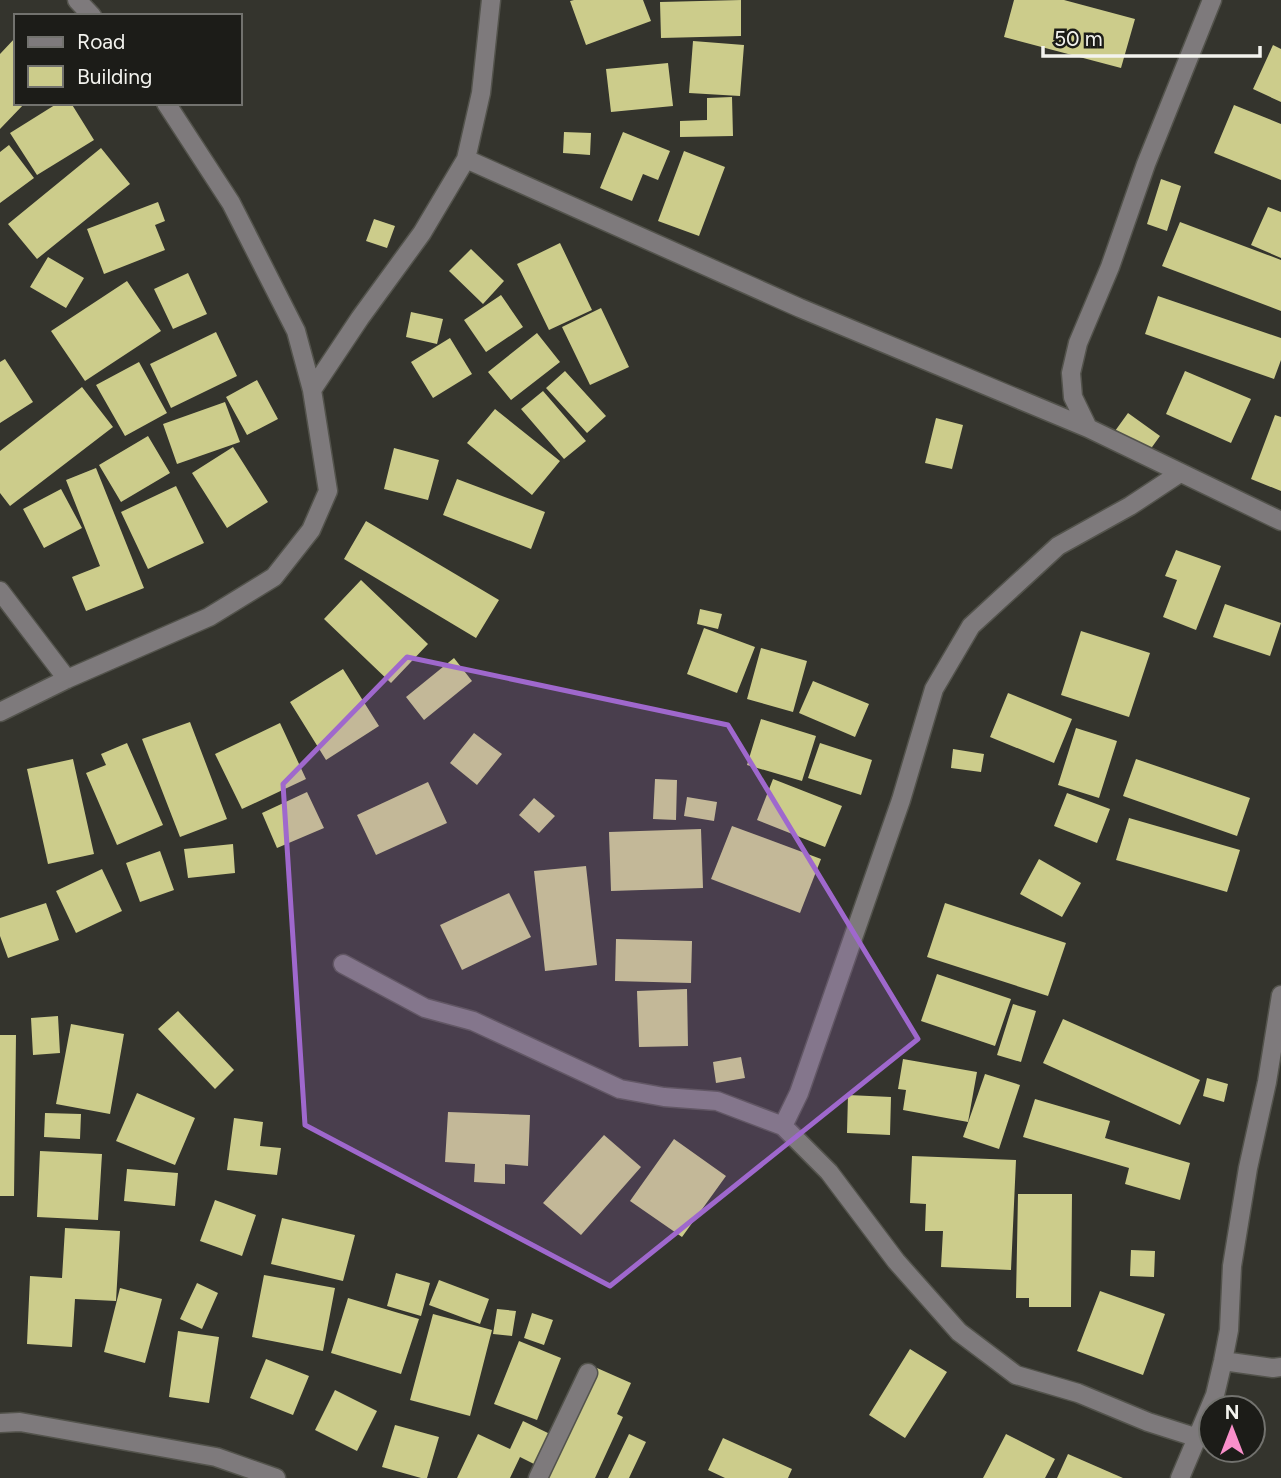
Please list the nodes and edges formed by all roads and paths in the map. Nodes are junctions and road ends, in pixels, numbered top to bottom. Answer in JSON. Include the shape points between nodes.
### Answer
{"nodes":[{"id":1,"x":77,"y":0,"type":"edge"},
{"id":2,"x":491,"y":0,"type":"edge"},
{"id":3,"x":1212,"y":0,"type":"edge"},
{"id":4,"x":90,"y":14,"type":"edge"},
{"id":5,"x":167,"y":105,"type":"edge"},
{"id":6,"x":466,"y":159,"type":"junction"},
{"id":7,"x":312,"y":390,"type":"junction"},
{"id":8,"x":1088,"y":428,"type":"junction"},
{"id":9,"x":1181,"y":473,"type":"junction"},
{"id":10,"x":1281,"y":521,"type":"edge"},
{"id":11,"x":0,"y":591,"type":"edge"},
{"id":12,"x":67,"y":678,"type":"junction"},
{"id":13,"x":0,"y":712,"type":"edge"},
{"id":14,"x":343,"y":964,"type":"dead end"},
{"id":15,"x":1281,"y":995,"type":"edge"},
{"id":16,"x":783,"y":1126,"type":"junction"},
{"id":17,"x":1223,"y":1362,"type":"junction"},
{"id":18,"x":1281,"y":1367,"type":"edge"},
{"id":19,"x":588,"y":1373,"type":"dead end"},
{"id":20,"x":1215,"y":1394,"type":"edge"},
{"id":21,"x":0,"y":1423,"type":"edge"},
{"id":22,"x":1197,"y":1438,"type":"edge"},
{"id":23,"x":1197,"y":1440,"type":"edge"},
{"id":24,"x":276,"y":1478,"type":"edge"},
{"id":25,"x":538,"y":1478,"type":"edge"},
{"id":26,"x":1180,"y":1478,"type":"edge"}],
"edges":[{"from":1,"to":4,"type":"street"},
{"from":2,"to":6,"type":"street","via":[[481,93]]},
{"from":3,"to":8,"type":"street","via":[[1078,343],[1071,373],[1073,397]]},
{"from":5,"to":7,"type":"street","via":[[231,203],[296,331]]},
{"from":6,"to":7,"type":"street","via":[[422,233]]},
{"from":6,"to":8,"type":"street","via":[[800,308]]},
{"from":7,"to":12,"type":"street","via":[[328,491],[311,530],[274,577],[209,617]]},
{"from":8,"to":9,"type":"street"},
{"from":9,"to":10,"type":"street"},
{"from":9,"to":16,"type":"street","via":[[1058,546],[971,626],[934,689],[896,813],[799,1093]]},
{"from":11,"to":12,"type":"street"},
{"from":12,"to":13,"type":"street"},
{"from":14,"to":16,"type":"street","via":[[425,1007],[473,1021],[620,1089],[717,1101]]},
{"from":15,"to":17,"type":"street","via":[[1236,1241]]},
{"from":16,"to":22,"type":"street","via":[[829,1172],[896,1261],[959,1332],[1006,1368]]},
{"from":17,"to":18,"type":"street"},
{"from":17,"to":20,"type":"street"},
{"from":19,"to":25,"type":"street"},
{"from":21,"to":24,"type":"street","via":[[20,1422],[216,1457]]},
{"from":23,"to":26,"type":"street"}]}
